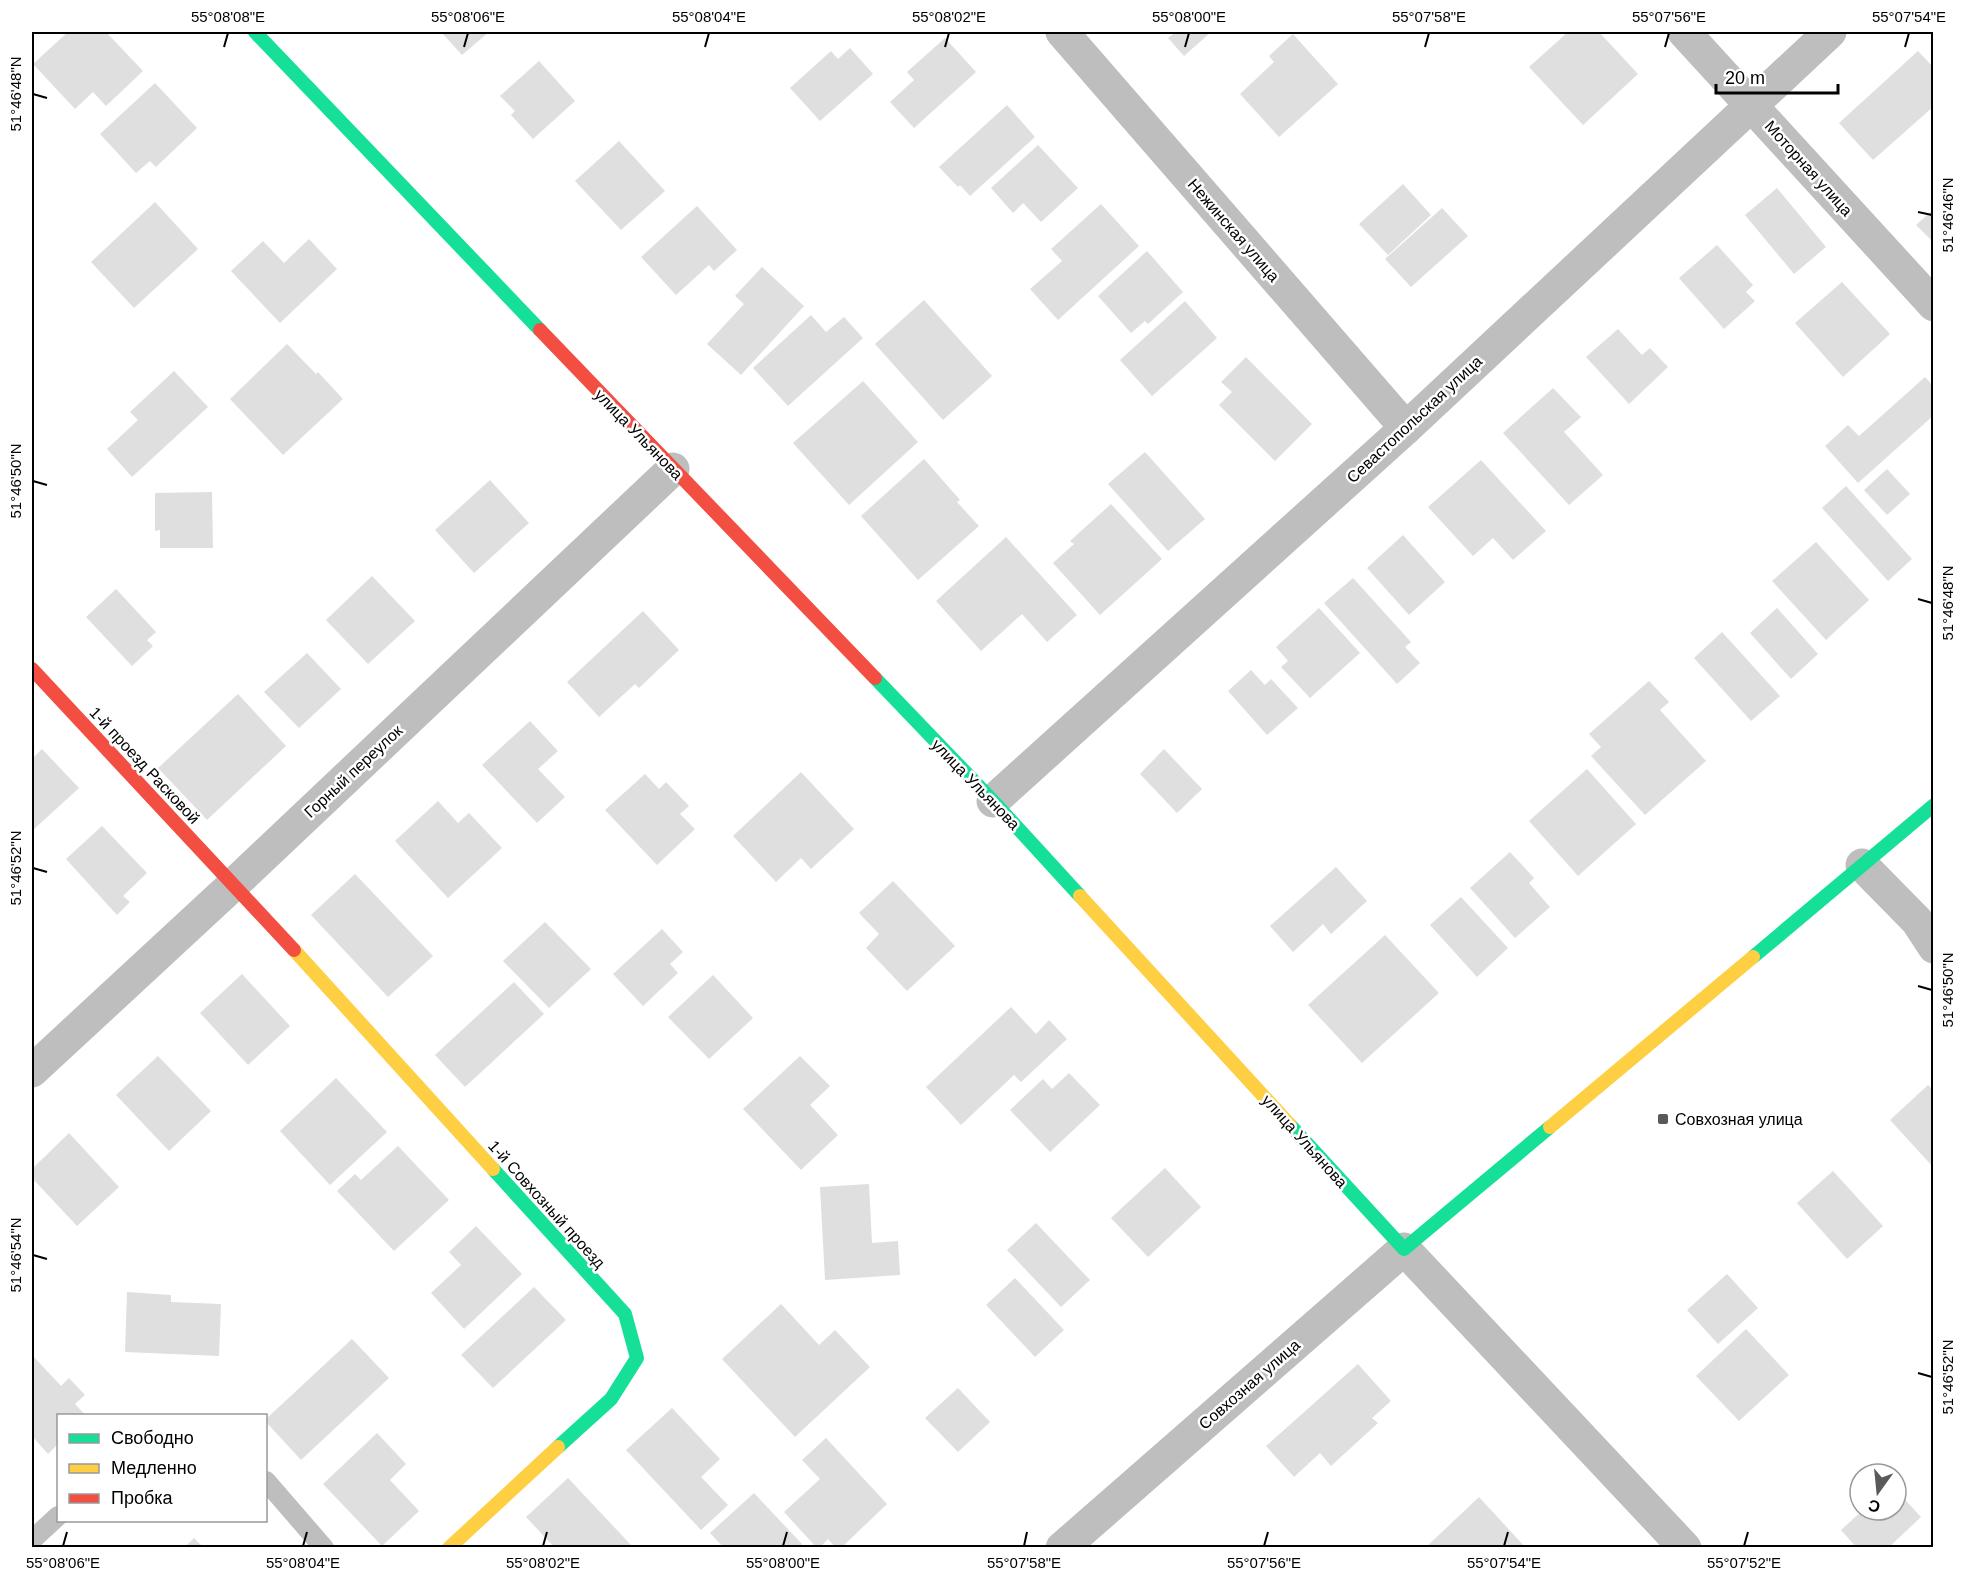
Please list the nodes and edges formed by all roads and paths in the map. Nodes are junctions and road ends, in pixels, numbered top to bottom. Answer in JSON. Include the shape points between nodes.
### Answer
{"nodes":[{"id":1,"x":255,"y":32,"type":"edge"},
{"id":2,"x":1062,"y":32,"type":"edge"},
{"id":3,"x":1684,"y":32,"type":"edge"},
{"id":4,"x":1830,"y":32,"type":"edge"},
{"id":5,"x":1751,"y":105,"type":"junction"},
{"id":6,"x":1934,"y":305,"type":"edge"},
{"id":7,"x":1406,"y":428,"type":"junction"},
{"id":8,"x":673,"y":469,"type":"junction"},
{"id":9,"x":32,"y":669,"type":"edge"},
{"id":10,"x":993,"y":801,"type":"junction"},
{"id":11,"x":1934,"y":805,"type":"edge"},
{"id":12,"x":1862,"y":865,"type":"junction"},
{"id":13,"x":234,"y":884,"type":"junction"},
{"id":14,"x":1934,"y":948,"type":"edge"},
{"id":15,"x":32,"y":1071,"type":"edge"},
{"id":16,"x":1404,"y":1249,"type":"junction"},
{"id":17,"x":267,"y":1482,"type":"edge"},
{"id":18,"x":57,"y":1517,"type":"edge"},
{"id":19,"x":32,"y":1540,"type":"edge"},
{"id":20,"x":324,"y":1548,"type":"edge"},
{"id":21,"x":449,"y":1548,"type":"edge"},
{"id":22,"x":1062,"y":1548,"type":"edge"},
{"id":23,"x":1685,"y":1548,"type":"edge"}],
"edges":[{"from":1,"to":8,"type":"main road","name":"улица Ульянова"},
{"from":2,"to":7,"type":"street","name":"Нежинская улица"},
{"from":3,"to":5,"type":"street","name":"Моторная улица"},
{"from":4,"to":5,"type":"street","name":"Севастопольская улица"},
{"from":5,"to":6,"type":"street","name":"Моторная улица"},
{"from":5,"to":7,"type":"street","name":"Севастопольская улица"},
{"from":7,"to":10,"type":"street","name":"Севастопольская улица"},
{"from":8,"to":10,"type":"main road","name":"улица Ульянова"},
{"from":8,"to":13,"type":"street","name":"Горный переулок"},
{"from":9,"to":13,"type":"main road","name":"1-й проезд Расковой"},
{"from":10,"to":16,"type":"main road","name":"улица Ульянова"},
{"from":11,"to":12,"type":"main road","name":"Совхозная улица"},
{"from":12,"to":14,"type":"street","via":[[1917,921]]},
{"from":12,"to":16,"type":"main road","name":"Совхозная улица"},
{"from":13,"to":15,"type":"street","name":"Горный переулок"},
{"from":13,"to":21,"type":"main road","name":"1-й Совхозный проезд","via":[[625,1314],[637,1358],[611,1399]]},
{"from":16,"to":22,"type":"street","name":"Совхозная улица"},
{"from":16,"to":23,"type":"street","name":"улица Ульянова"},
{"from":17,"to":20,"type":"lane"},
{"from":18,"to":19,"type":"lane"}]}
